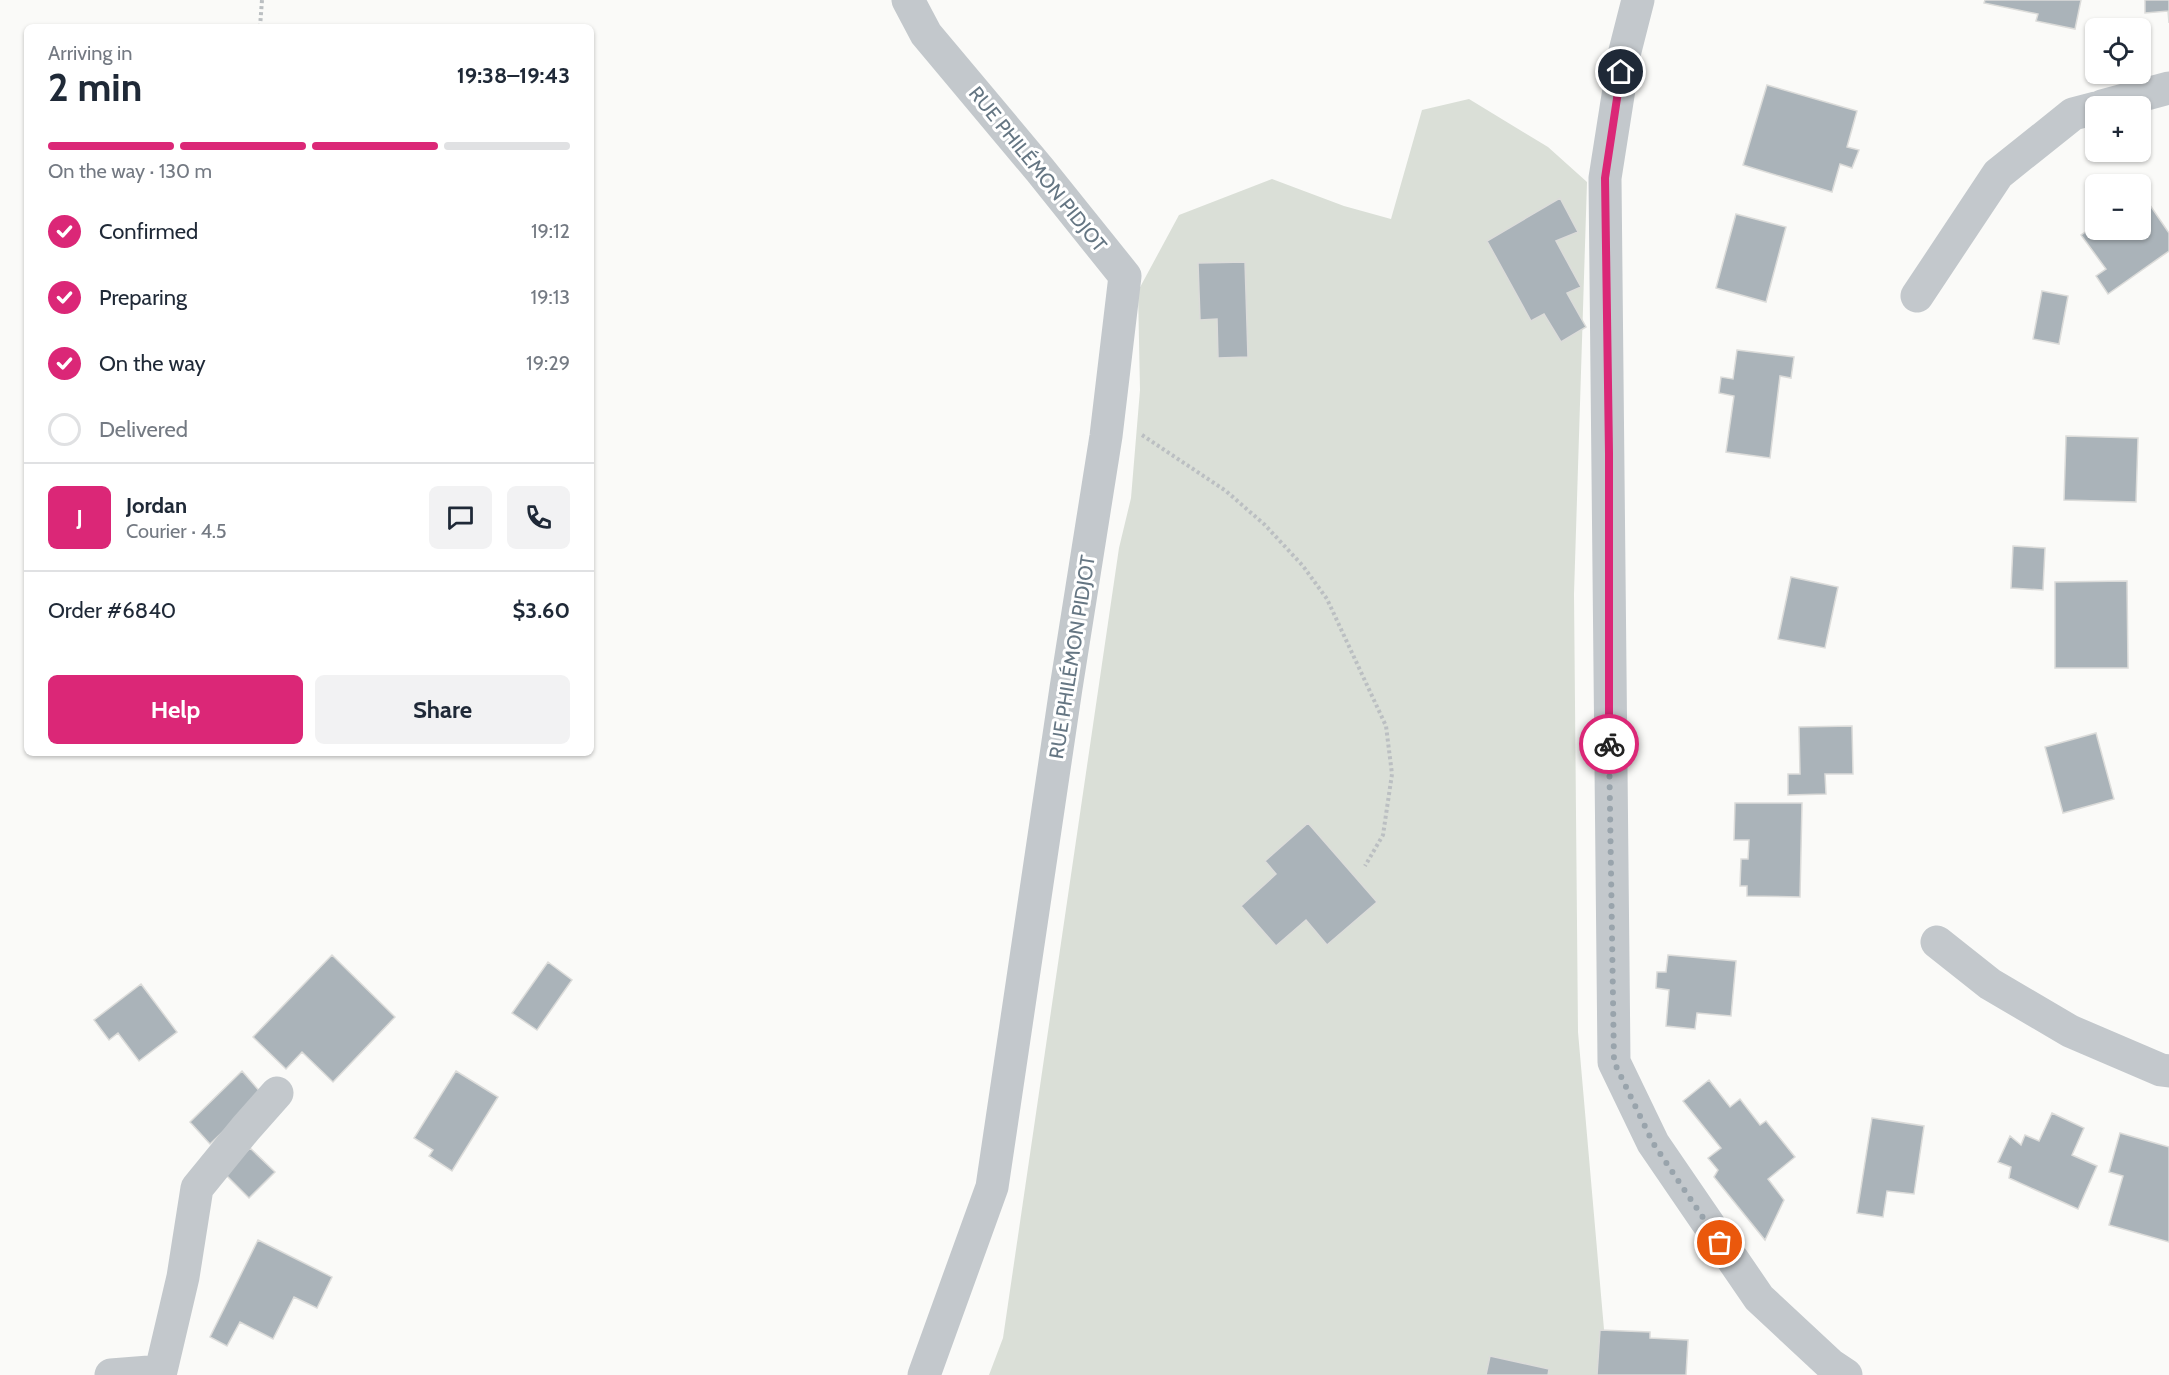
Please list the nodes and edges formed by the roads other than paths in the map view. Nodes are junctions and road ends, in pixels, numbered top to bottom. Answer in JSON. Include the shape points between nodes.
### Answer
{"nodes":[{"id":1,"x":908,"y":0,"type":"edge"},
{"id":2,"x":1638,"y":0,"type":"edge"},
{"id":3,"x":2169,"y":88,"type":"edge"},
{"id":4,"x":2139,"y":96,"type":"edge"},
{"id":5,"x":2085,"y":111,"type":"edge"},
{"id":6,"x":1917,"y":296,"type":"dead end"},
{"id":7,"x":1937,"y":942,"type":"dead end"},
{"id":8,"x":2169,"y":1071,"type":"edge"},
{"id":9,"x":278,"y":1093,"type":"dead end"},
{"id":10,"x":111,"y":1375,"type":"edge"},
{"id":11,"x":154,"y":1375,"type":"edge"},
{"id":12,"x":160,"y":1375,"type":"edge"},
{"id":13,"x":924,"y":1375,"type":"edge"},
{"id":14,"x":1846,"y":1375,"type":"edge"}],
"edges":[{"from":1,"to":13,"type":"street","name":"RUE PHILÉMON PIDJOT","via":[[926,34],[1125,276],[1109,413],[992,1187]]},
{"from":2,"to":14,"type":"street","via":[[1624,51],[1605,178],[1614,1062],[1653,1143],[1759,1298]]},
{"from":3,"to":4,"type":"street"},
{"from":5,"to":6,"type":"street","via":[[2073,114],[1998,174]]},
{"from":7,"to":8,"type":"street","via":[[1990,984],[2070,1031]]},
{"from":9,"to":12,"type":"street","via":[[197,1188],[183,1277]]},
{"from":10,"to":11,"type":"street"}]}
